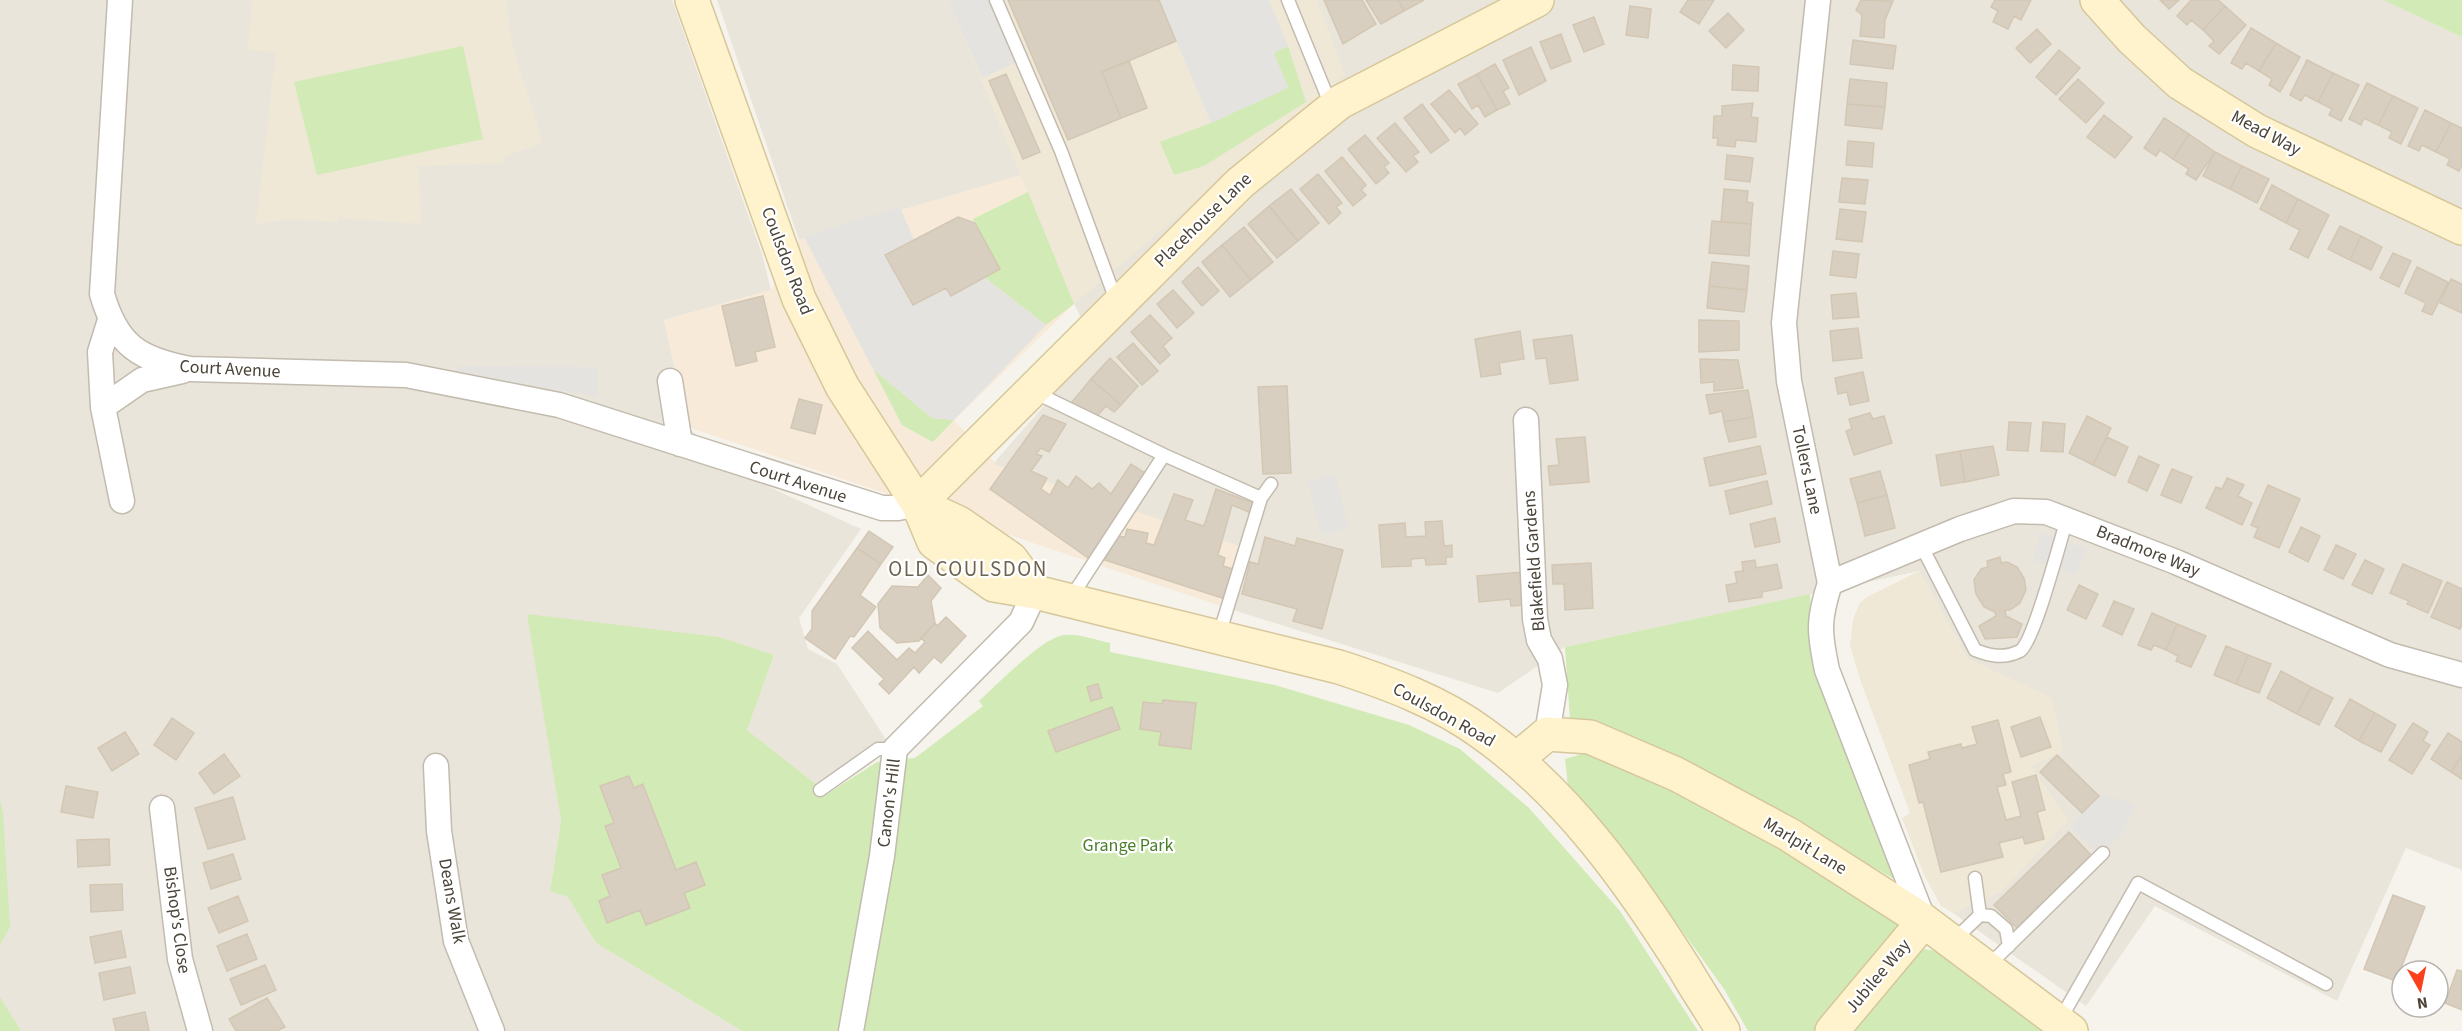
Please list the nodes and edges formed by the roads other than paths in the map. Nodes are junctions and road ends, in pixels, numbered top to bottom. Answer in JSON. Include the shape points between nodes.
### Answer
{"nodes":[{"id":1,"x":120,"y":0,"type":"edge"},
{"id":2,"x":692,"y":0,"type":"edge"},
{"id":3,"x":996,"y":0,"type":"edge"},
{"id":4,"x":1287,"y":0,"type":"edge"},
{"id":5,"x":1537,"y":0,"type":"edge"},
{"id":6,"x":1818,"y":0,"type":"edge"},
{"id":7,"x":2097,"y":0,"type":"edge"},
{"id":8,"x":1332,"y":109,"type":"junction"},
{"id":9,"x":2462,"y":228,"type":"edge"},
{"id":10,"x":1118,"y":304,"type":"junction"},
{"id":11,"x":110,"y":320,"type":"junction"},
{"id":12,"x":190,"y":369,"type":"junction"},
{"id":13,"x":670,"y":381,"type":"dead end"},
{"id":14,"x":1031,"y":391,"type":"junction"},
{"id":15,"x":103,"y":407,"type":"junction"},
{"id":16,"x":1526,"y":420,"type":"dead end"},
{"id":17,"x":680,"y":444,"type":"junction"},
{"id":18,"x":1164,"y":455,"type":"junction"},
{"id":19,"x":1271,"y":484,"type":"dead end"},
{"id":20,"x":1261,"y":498,"type":"junction"},
{"id":21,"x":122,"y":501,"type":"dead end"},
{"id":22,"x":918,"y":504,"type":"junction"},
{"id":23,"x":2067,"y":519,"type":"junction"},
{"id":24,"x":1921,"y":545,"type":"junction"},
{"id":25,"x":1830,"y":583,"type":"junction"},
{"id":26,"x":1035,"y":592,"type":"junction"},
{"id":27,"x":1070,"y":600,"type":"junction"},
{"id":28,"x":1218,"y":637,"type":"junction"},
{"id":29,"x":2462,"y":675,"type":"edge"},
{"id":30,"x":1547,"y":734,"type":"junction"},
{"id":31,"x":895,"y":749,"type":"junction"},
{"id":32,"x":1517,"y":759,"type":"junction"},
{"id":33,"x":435,"y":766,"type":"dead end"},
{"id":34,"x":820,"y":790,"type":"dead end"},
{"id":35,"x":162,"y":808,"type":"dead end"},
{"id":36,"x":2103,"y":853,"type":"dead end"},
{"id":37,"x":1975,"y":878,"type":"dead end"},
{"id":38,"x":1980,"y":915,"type":"junction"},
{"id":39,"x":1924,"y":921,"type":"junction"},
{"id":40,"x":1952,"y":941,"type":"junction"},
{"id":41,"x":1997,"y":957,"type":"junction"},
{"id":42,"x":2326,"y":984,"type":"dead end"},
{"id":43,"x":2065,"y":1026,"type":"edge"},
{"id":44,"x":200,"y":1031,"type":"edge"},
{"id":45,"x":492,"y":1031,"type":"edge"},
{"id":46,"x":851,"y":1031,"type":"edge"},
{"id":47,"x":1723,"y":1031,"type":"edge"},
{"id":48,"x":1832,"y":1031,"type":"edge"}],
"edges":[{"from":1,"to":11,"type":"street","name":"Court Avenue","via":[[102,294]]},
{"from":2,"to":22,"type":"main road","name":"Coulsdon Road","via":[[799,299],[843,386]]},
{"from":3,"to":10,"type":"lane","via":[[1061,151]]},
{"from":4,"to":8,"type":"lane"},
{"from":5,"to":8,"type":"main road","name":"Placehouse Lane"},
{"from":6,"to":25,"type":"street","name":"Tollers Lane","via":[[1784,323],[1789,381]]},
{"from":7,"to":9,"type":"main road","name":"Mead Way","via":[[2180,83],[2257,131]]},
{"from":8,"to":10,"type":"main road","name":"Placehouse Lane","via":[[1240,183]]},
{"from":10,"to":14,"type":"main road","name":"Placehouse Lane"},
{"from":11,"to":12,"type":"street","name":"Court Avenue","via":[[130,346],[158,363]]},
{"from":11,"to":15,"type":"street","via":[[100,352]]},
{"from":12,"to":15,"type":"street","via":[[142,380]]},
{"from":12,"to":17,"type":"street","name":"Court Avenue","via":[[406,375],[559,405]]},
{"from":13,"to":17,"type":"street"},
{"from":14,"to":18,"type":"lane"},
{"from":14,"to":22,"type":"main road","name":"Placehouse Lane"},
{"from":15,"to":21,"type":"street"},
{"from":16,"to":30,"type":"street","name":"Blakefield Gardens","via":[[1535,619],[1539,640],[1550,658],[1555,685]]},
{"from":17,"to":22,"type":"street","name":"Court Avenue","via":[[882,508]]},
{"from":18,"to":20,"type":"lane"},
{"from":18,"to":27,"type":"lane"},
{"from":19,"to":20,"type":"lane"},
{"from":20,"to":28,"type":"lane"},
{"from":22,"to":26,"type":"main road","name":"Coulsdon Road","via":[[934,542],[994,585]]},
{"from":23,"to":24,"type":"street","name":"Bradmore Way","via":[[2046,512],[2014,511]]},
{"from":23,"to":24,"type":"lane","via":[[2032,632],[2022,650],[2005,656],[1991,657],[1975,650]]},
{"from":23,"to":29,"type":"street","name":"Bradmore Way","via":[[2196,570],[2390,655]]},
{"from":24,"to":25,"type":"street","name":"Bradmore Way"},
{"from":25,"to":39,"type":"street","name":"Tollers Lane","via":[[1821,613],[1827,670]]},
{"from":26,"to":27,"type":"main road","name":"Coulsdon Road"},
{"from":26,"to":31,"type":"street","name":"Canon's Hill","via":[[1021,622]]},
{"from":27,"to":28,"type":"main road","name":"Coulsdon Road"},
{"from":28,"to":32,"type":"main road","name":"Coulsdon Road","via":[[1339,666],[1385,682],[1481,731]]},
{"from":30,"to":32,"type":"main road"},
{"from":30,"to":39,"type":"main road","name":"Marlpit Lane","via":[[1590,737],[1677,774],[1788,834]]},
{"from":31,"to":34,"type":"lane","via":[[878,749]]},
{"from":31,"to":46,"type":"street","name":"Canon's Hill","via":[[882,856]]},
{"from":32,"to":47,"type":"main road","name":"Coulsdon Road","via":[[1575,818],[1645,905]]},
{"from":33,"to":45,"type":"street","name":"Deans Walk","via":[[439,831],[456,941]]},
{"from":35,"to":44,"type":"street","name":"Bishop's Close","via":[[180,959]]},
{"from":36,"to":41,"type":"lane"},
{"from":37,"to":38,"type":"lane"},
{"from":38,"to":40,"type":"lane"},
{"from":38,"to":41,"type":"lane","via":[[1991,916],[2006,929]]},
{"from":39,"to":40,"type":"main road","name":"Marlpit Lane"},
{"from":39,"to":48,"type":"main road","name":"Jubilee Way"},
{"from":40,"to":41,"type":"main road","name":"Marlpit Lane"},
{"from":41,"to":43,"type":"main road","name":"Marlpit Lane"},
{"from":42,"to":43,"type":"lane","via":[[2138,883]]}]}
